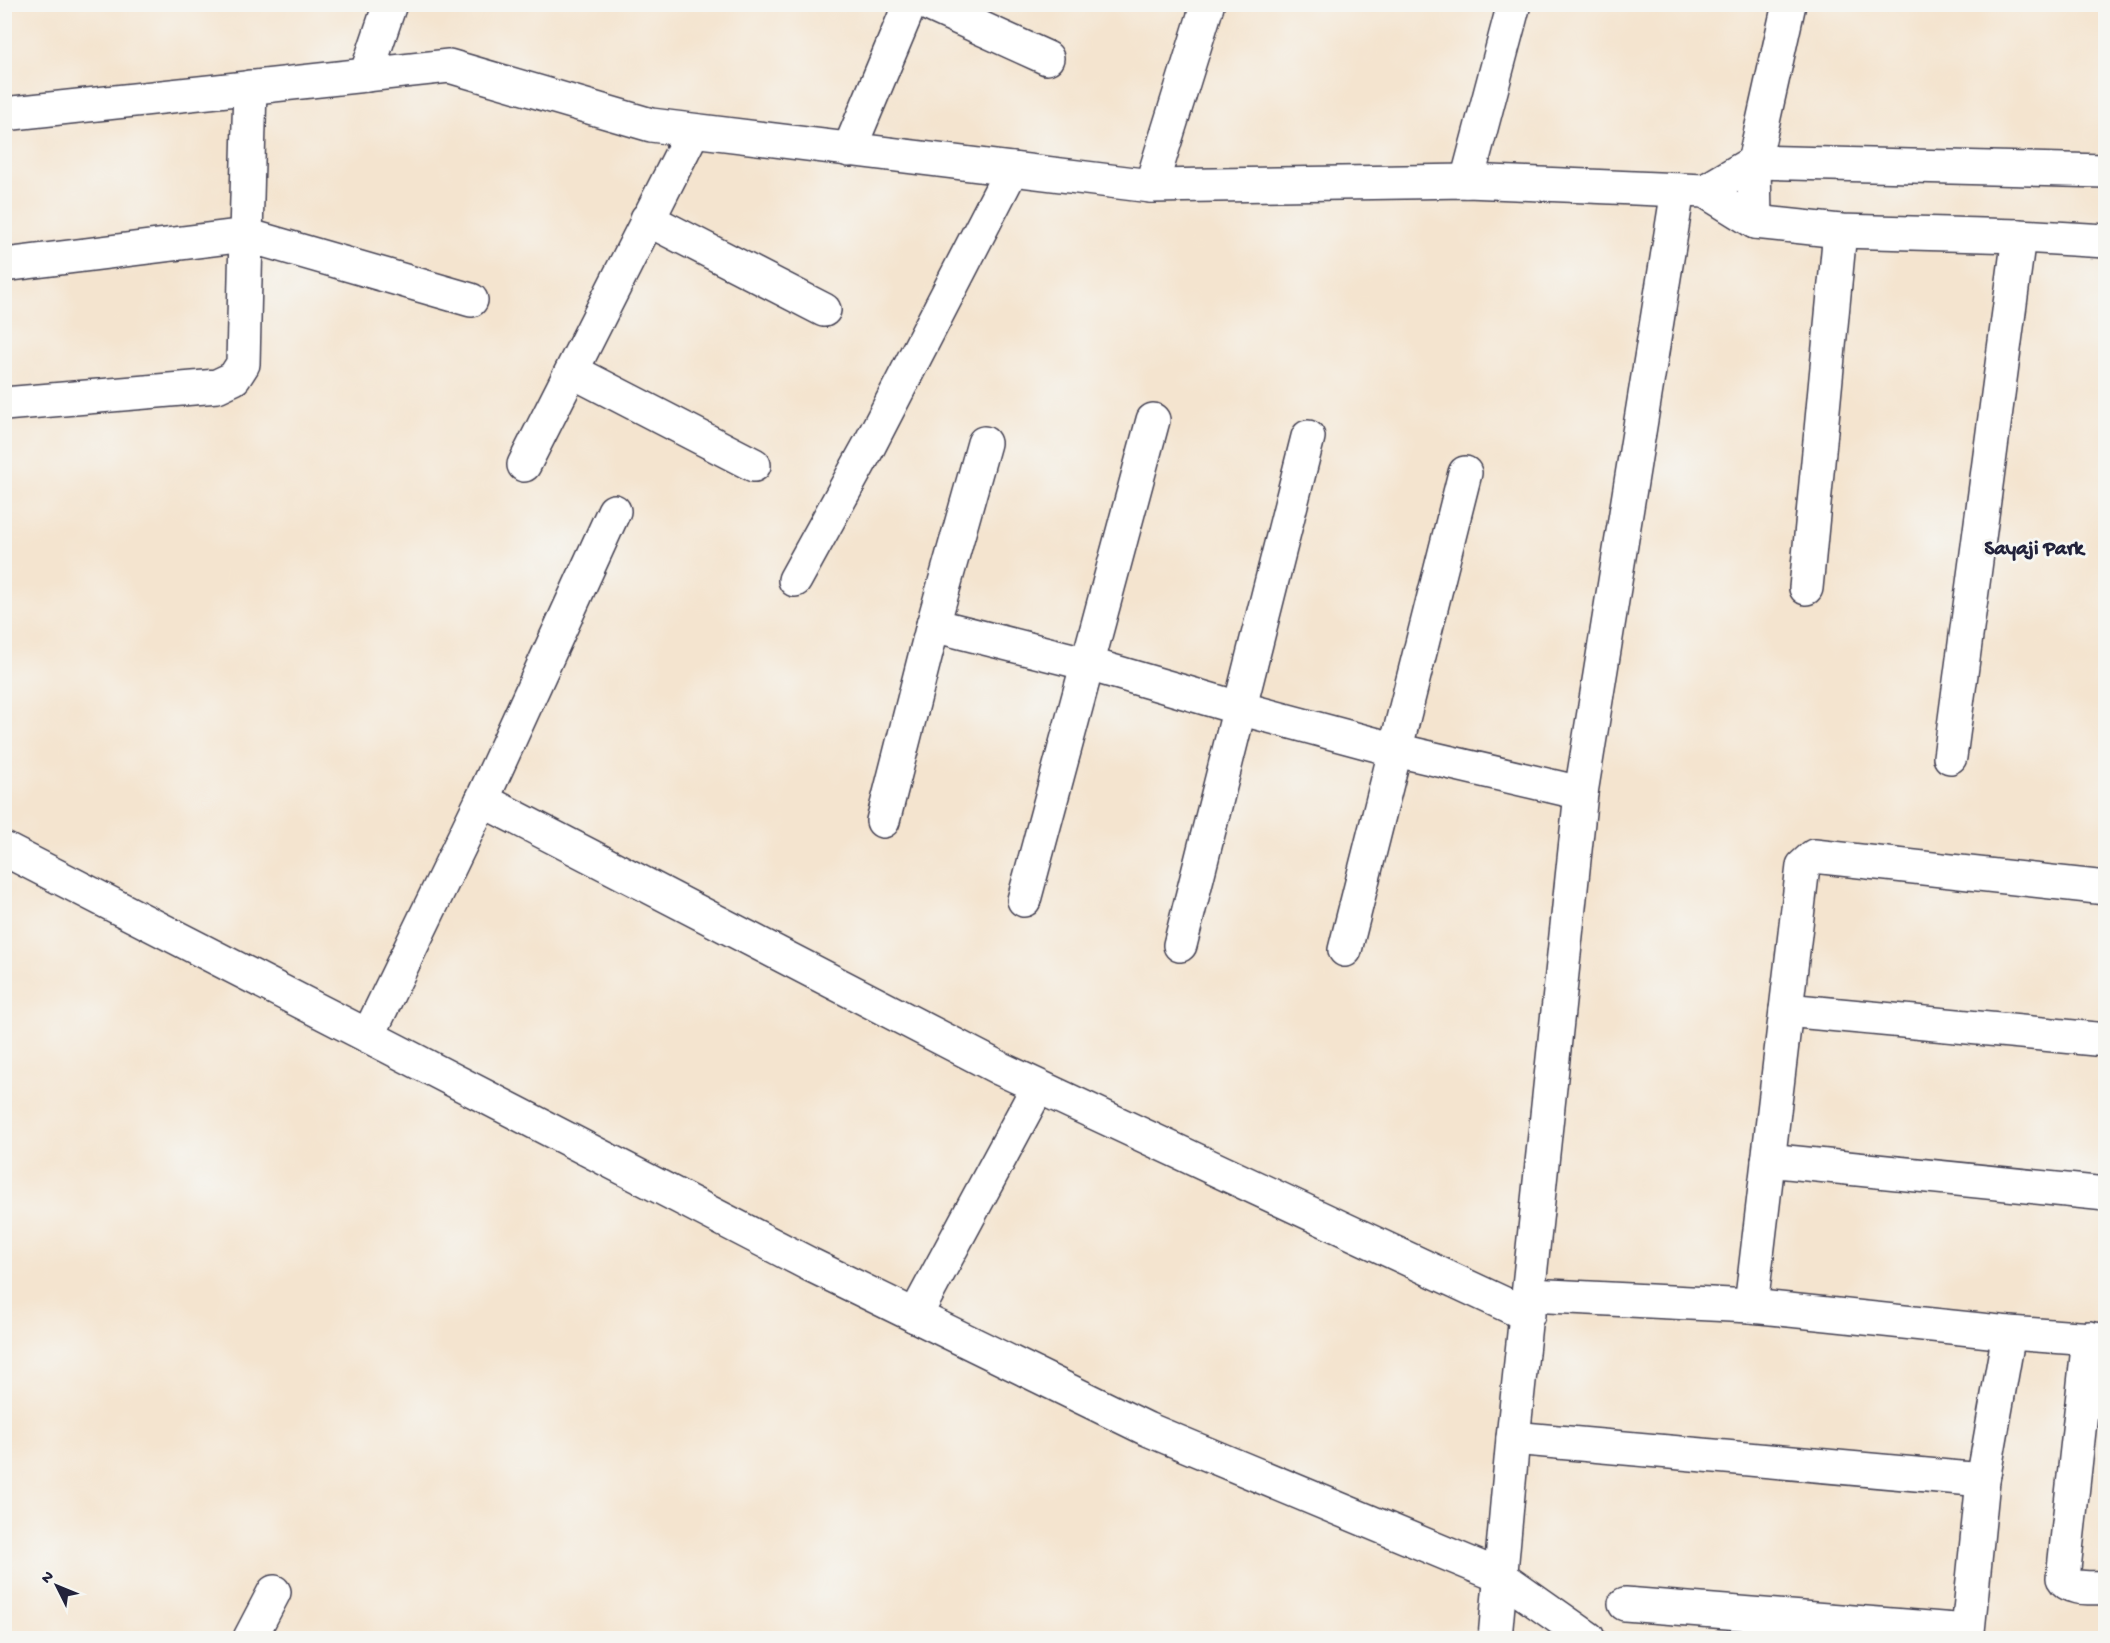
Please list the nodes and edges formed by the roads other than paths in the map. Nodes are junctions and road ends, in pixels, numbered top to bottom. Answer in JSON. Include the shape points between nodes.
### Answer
{"nodes":[{"id":1,"x":390,"y":4,"type":"edge"},
{"id":2,"x":910,"y":4,"type":"edge"},
{"id":3,"x":928,"y":4,"type":"edge"},
{"id":4,"x":1514,"y":4,"type":"edge"},
{"id":5,"x":1790,"y":4,"type":"edge"},
{"id":6,"x":1207,"y":5,"type":"edge"},
{"id":7,"x":1047,"y":58,"type":"dead end"},
{"id":8,"x":366,"y":75,"type":"junction"},
{"id":9,"x":250,"y":87,"type":"junction"},
{"id":10,"x":4,"y":114,"type":"edge"},
{"id":11,"x":693,"y":131,"type":"junction"},
{"id":12,"x":849,"y":150,"type":"junction"},
{"id":13,"x":1754,"y":162,"type":"junction"},
{"id":14,"x":1012,"y":169,"type":"junction"},
{"id":15,"x":2106,"y":171,"type":"edge"},
{"id":16,"x":1467,"y":181,"type":"junction"},
{"id":17,"x":1151,"y":186,"type":"junction"},
{"id":18,"x":1692,"y":191,"type":"junction"},
{"id":19,"x":647,"y":219,"type":"junction"},
{"id":20,"x":1755,"y":222,"type":"junction"},
{"id":21,"x":1840,"y":231,"type":"junction"},
{"id":22,"x":246,"y":235,"type":"junction"},
{"id":23,"x":2019,"y":236,"type":"junction"},
{"id":24,"x":2106,"y":242,"type":"edge"},
{"id":25,"x":4,"y":265,"type":"edge"},
{"id":26,"x":471,"y":300,"type":"dead end"},
{"id":27,"x":824,"y":310,"type":"dead end"},
{"id":28,"x":572,"y":371,"type":"junction"},
{"id":29,"x":4,"y":405,"type":"edge"},
{"id":30,"x":1153,"y":420,"type":"dead end"},
{"id":31,"x":1308,"y":437,"type":"dead end"},
{"id":32,"x":984,"y":443,"type":"dead end"},
{"id":33,"x":524,"y":465,"type":"dead end"},
{"id":34,"x":754,"y":465,"type":"dead end"},
{"id":35,"x":1465,"y":473,"type":"dead end"},
{"id":36,"x":614,"y":511,"type":"dead end"},
{"id":37,"x":795,"y":580,"type":"dead end"},
{"id":38,"x":1806,"y":588,"type":"dead end"},
{"id":39,"x":933,"y":625,"type":"junction"},
{"id":40,"x":1088,"y":664,"type":"junction"},
{"id":41,"x":1239,"y":708,"type":"junction"},
{"id":42,"x":1396,"y":750,"type":"junction"},
{"id":43,"x":1950,"y":757,"type":"dead end"},
{"id":44,"x":1581,"y":793,"type":"junction"},
{"id":45,"x":482,"y":800,"type":"junction"},
{"id":46,"x":883,"y":821,"type":"dead end"},
{"id":47,"x":4,"y":849,"type":"edge"},
{"id":48,"x":2106,"y":888,"type":"edge"},
{"id":49,"x":1024,"y":900,"type":"dead end"},
{"id":50,"x":1180,"y":945,"type":"dead end"},
{"id":51,"x":1345,"y":950,"type":"dead end"},
{"id":52,"x":1786,"y":1010,"type":"junction"},
{"id":53,"x":368,"y":1036,"type":"junction"},
{"id":54,"x":2106,"y":1040,"type":"edge"},
{"id":55,"x":1038,"y":1087,"type":"junction"},
{"id":56,"x":1768,"y":1160,"type":"junction"},
{"id":57,"x":2106,"y":1194,"type":"edge"},
{"id":58,"x":1528,"y":1305,"type":"junction"},
{"id":59,"x":1751,"y":1306,"type":"junction"},
{"id":60,"x":915,"y":1316,"type":"junction"},
{"id":61,"x":2009,"y":1334,"type":"junction"},
{"id":62,"x":2097,"y":1339,"type":"edge"},
{"id":63,"x":1513,"y":1438,"type":"junction"},
{"id":64,"x":1983,"y":1480,"type":"junction"},
{"id":65,"x":1500,"y":1576,"type":"junction"},
{"id":66,"x":2106,"y":1588,"type":"edge"},
{"id":67,"x":274,"y":1592,"type":"dead end"},
{"id":68,"x":1625,"y":1604,"type":"dead end"},
{"id":69,"x":1968,"y":1635,"type":"edge"},
{"id":70,"x":250,"y":1638,"type":"edge"},
{"id":71,"x":1495,"y":1638,"type":"edge"},
{"id":72,"x":1588,"y":1638,"type":"edge"}],
"edges":[{"from":1,"to":8,"type":"street"},
{"from":2,"to":12,"type":"street"},
{"from":3,"to":7,"type":"street"},
{"from":4,"to":16,"type":"street"},
{"from":5,"to":13,"type":"street"},
{"from":6,"to":17,"type":"street"},
{"from":8,"to":9,"type":"street"},
{"from":8,"to":11,"type":"street","via":[[449,66],[651,125]]},
{"from":9,"to":10,"type":"street"},
{"from":9,"to":22,"type":"street"},
{"from":11,"to":12,"type":"street"},
{"from":11,"to":19,"type":"street"},
{"from":12,"to":14,"type":"street"},
{"from":13,"to":15,"type":"street"},
{"from":13,"to":18,"type":"street"},
{"from":13,"to":20,"type":"street"},
{"from":14,"to":17,"type":"street"},
{"from":14,"to":37,"type":"street"},
{"from":16,"to":17,"type":"street"},
{"from":16,"to":18,"type":"street"},
{"from":18,"to":20,"type":"street"},
{"from":18,"to":44,"type":"street"},
{"from":19,"to":27,"type":"street"},
{"from":19,"to":28,"type":"street"},
{"from":20,"to":21,"type":"street"},
{"from":21,"to":23,"type":"street"},
{"from":21,"to":38,"type":"street"},
{"from":22,"to":25,"type":"street"},
{"from":22,"to":26,"type":"street"},
{"from":22,"to":29,"type":"street","via":[[243,364],[234,378],[217,386]]},
{"from":23,"to":24,"type":"street"},
{"from":23,"to":43,"type":"street"},
{"from":28,"to":33,"type":"street"},
{"from":28,"to":34,"type":"street"},
{"from":30,"to":40,"type":"street"},
{"from":31,"to":41,"type":"street"},
{"from":32,"to":39,"type":"street"},
{"from":35,"to":42,"type":"street"},
{"from":36,"to":45,"type":"street"},
{"from":39,"to":40,"type":"street"},
{"from":39,"to":46,"type":"street"},
{"from":40,"to":41,"type":"street"},
{"from":40,"to":49,"type":"street"},
{"from":41,"to":42,"type":"street"},
{"from":41,"to":50,"type":"street"},
{"from":42,"to":44,"type":"street"},
{"from":42,"to":51,"type":"street"},
{"from":44,"to":58,"type":"street"},
{"from":45,"to":53,"type":"street"},
{"from":45,"to":55,"type":"street"},
{"from":47,"to":53,"type":"street"},
{"from":48,"to":52,"type":"street","via":[[1814,856],[1803,866]]},
{"from":52,"to":54,"type":"street"},
{"from":52,"to":56,"type":"street"},
{"from":53,"to":60,"type":"street"},
{"from":55,"to":58,"type":"street"},
{"from":55,"to":60,"type":"street"},
{"from":56,"to":57,"type":"street"},
{"from":56,"to":59,"type":"street"},
{"from":58,"to":59,"type":"street"},
{"from":58,"to":63,"type":"street"},
{"from":59,"to":61,"type":"street"},
{"from":60,"to":65,"type":"street","via":[[1147,1429]]},
{"from":61,"to":62,"type":"street"},
{"from":61,"to":64,"type":"street"},
{"from":62,"to":66,"type":"street","via":[[2062,1578],[2072,1586]]},
{"from":63,"to":64,"type":"street"},
{"from":63,"to":65,"type":"street"},
{"from":64,"to":69,"type":"street"},
{"from":65,"to":71,"type":"street"},
{"from":65,"to":72,"type":"street"},
{"from":67,"to":70,"type":"street"},
{"from":68,"to":69,"type":"street"}]}
